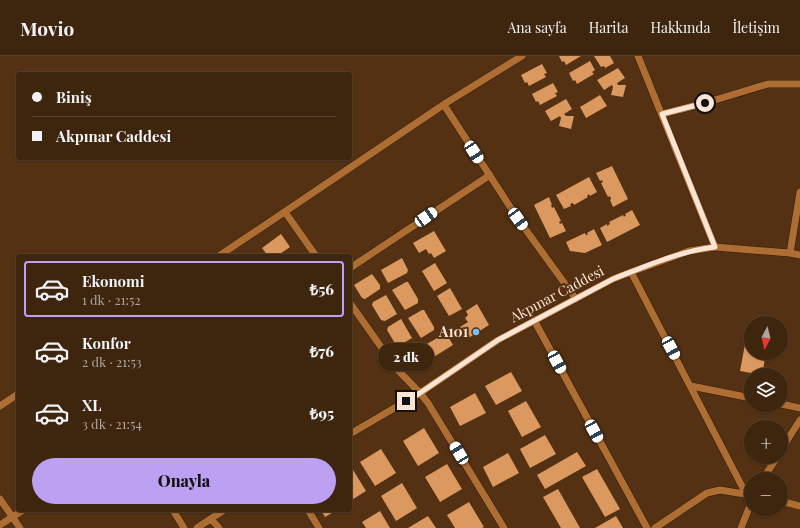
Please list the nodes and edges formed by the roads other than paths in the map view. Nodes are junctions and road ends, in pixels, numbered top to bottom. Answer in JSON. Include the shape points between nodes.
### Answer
{"nodes":[{"id":1,"x":522,"y":56,"type":"edge"},
{"id":2,"x":638,"y":56,"type":"edge"},
{"id":3,"x":800,"y":84,"type":"edge"},
{"id":4,"x":444,"y":105,"type":"junction"},
{"id":5,"x":662,"y":114,"type":"junction"},
{"id":6,"x":490,"y":175,"type":"junction"},
{"id":7,"x":800,"y":192,"type":"edge"},
{"id":8,"x":285,"y":212,"type":"junction"},
{"id":9,"x":715,"y":247,"type":"junction"},
{"id":10,"x":790,"y":253,"type":"junction"},
{"id":11,"x":223,"y":254,"type":"edge"},
{"id":12,"x":315,"y":254,"type":"edge"},
{"id":13,"x":800,"y":255,"type":"edge"},
{"id":14,"x":352,"y":267,"type":"edge"},
{"id":15,"x":632,"y":272,"type":"junction"},
{"id":16,"x":576,"y":299,"type":"junction"},
{"id":17,"x":352,"y":306,"type":"edge"},
{"id":18,"x":534,"y":320,"type":"junction"},
{"id":19,"x":691,"y":386,"type":"junction"},
{"id":20,"x":420,"y":393,"type":"junction"},
{"id":21,"x":16,"y":395,"type":"edge"},
{"id":22,"x":744,"y":397,"type":"edge"},
{"id":23,"x":788,"y":405,"type":"edge"},
{"id":24,"x":0,"y":406,"type":"edge"},
{"id":25,"x":800,"y":408,"type":"edge"},
{"id":26,"x":800,"y":420,"type":"edge"},
{"id":27,"x":352,"y":433,"type":"edge"},
{"id":28,"x":788,"y":439,"type":"edge"},
{"id":29,"x":744,"y":485,"type":"edge"},
{"id":30,"x":744,"y":493,"type":"edge"},
{"id":31,"x":0,"y":499,"type":"edge"},
{"id":32,"x":788,"y":503,"type":"edge"},
{"id":33,"x":800,"y":506,"type":"edge"},
{"id":34,"x":20,"y":512,"type":"edge"},
{"id":35,"x":173,"y":512,"type":"edge"},
{"id":36,"x":221,"y":512,"type":"edge"},
{"id":37,"x":309,"y":512,"type":"edge"},
{"id":38,"x":746,"y":516,"type":"edge"},
{"id":39,"x":12,"y":517,"type":"junction"},
{"id":40,"x":211,"y":519,"type":"junction"},
{"id":41,"x":0,"y":525,"type":"edge"},
{"id":42,"x":20,"y":528,"type":"edge"},
{"id":43,"x":184,"y":528,"type":"edge"},
{"id":44,"x":197,"y":528,"type":"edge"},
{"id":45,"x":219,"y":528,"type":"edge"},
{"id":46,"x":319,"y":528,"type":"edge"},
{"id":47,"x":504,"y":528,"type":"edge"},
{"id":48,"x":647,"y":528,"type":"edge"},
{"id":49,"x":655,"y":528,"type":"edge"},
{"id":50,"x":741,"y":528,"type":"edge"}],
"edges":[{"from":1,"to":4,"type":"street"},
{"from":2,"to":5,"type":"street"},
{"from":3,"to":5,"type":"street","via":[[768,84]]},
{"from":4,"to":6,"type":"street"},
{"from":4,"to":8,"type":"street"},
{"from":5,"to":9,"type":"street"},
{"from":6,"to":14,"type":"street"},
{"from":6,"to":16,"type":"street","via":[[518,219]]},
{"from":7,"to":10,"type":"street"},
{"from":8,"to":11,"type":"street"},
{"from":8,"to":12,"type":"street"},
{"from":9,"to":10,"type":"street","name":"Akpınar Caddesi"},
{"from":9,"to":15,"type":"street","name":"Akpınar Caddesi","via":[[689,251]]},
{"from":10,"to":13,"type":"street","name":"Akpınar Caddesi"},
{"from":15,"to":16,"type":"street","name":"Akpınar Caddesi"},
{"from":15,"to":19,"type":"street"},
{"from":16,"to":18,"type":"street","name":"Akpınar Caddesi"},
{"from":17,"to":20,"type":"street","via":[[396,368]]},
{"from":18,"to":20,"type":"street","name":"Akpınar Caddesi","via":[[498,340]]},
{"from":18,"to":48,"type":"street"},
{"from":19,"to":22,"type":"street"},
{"from":19,"to":29,"type":"street"},
{"from":20,"to":27,"type":"street","name":"Akpınar Caddesi"},
{"from":20,"to":47,"type":"street"},
{"from":21,"to":24,"type":"street"},
{"from":23,"to":25,"type":"street"},
{"from":26,"to":28,"type":"street"},
{"from":30,"to":49,"type":"street","via":[[720,490],[707,493]]},
{"from":31,"to":39,"type":"street"},
{"from":32,"to":33,"type":"street"},
{"from":34,"to":39,"type":"street"},
{"from":35,"to":43,"type":"street"},
{"from":36,"to":40,"type":"street"},
{"from":37,"to":46,"type":"street"},
{"from":38,"to":50,"type":"street"},
{"from":39,"to":41,"type":"street"},
{"from":39,"to":42,"type":"street"},
{"from":40,"to":44,"type":"street"},
{"from":40,"to":45,"type":"street"}]}
